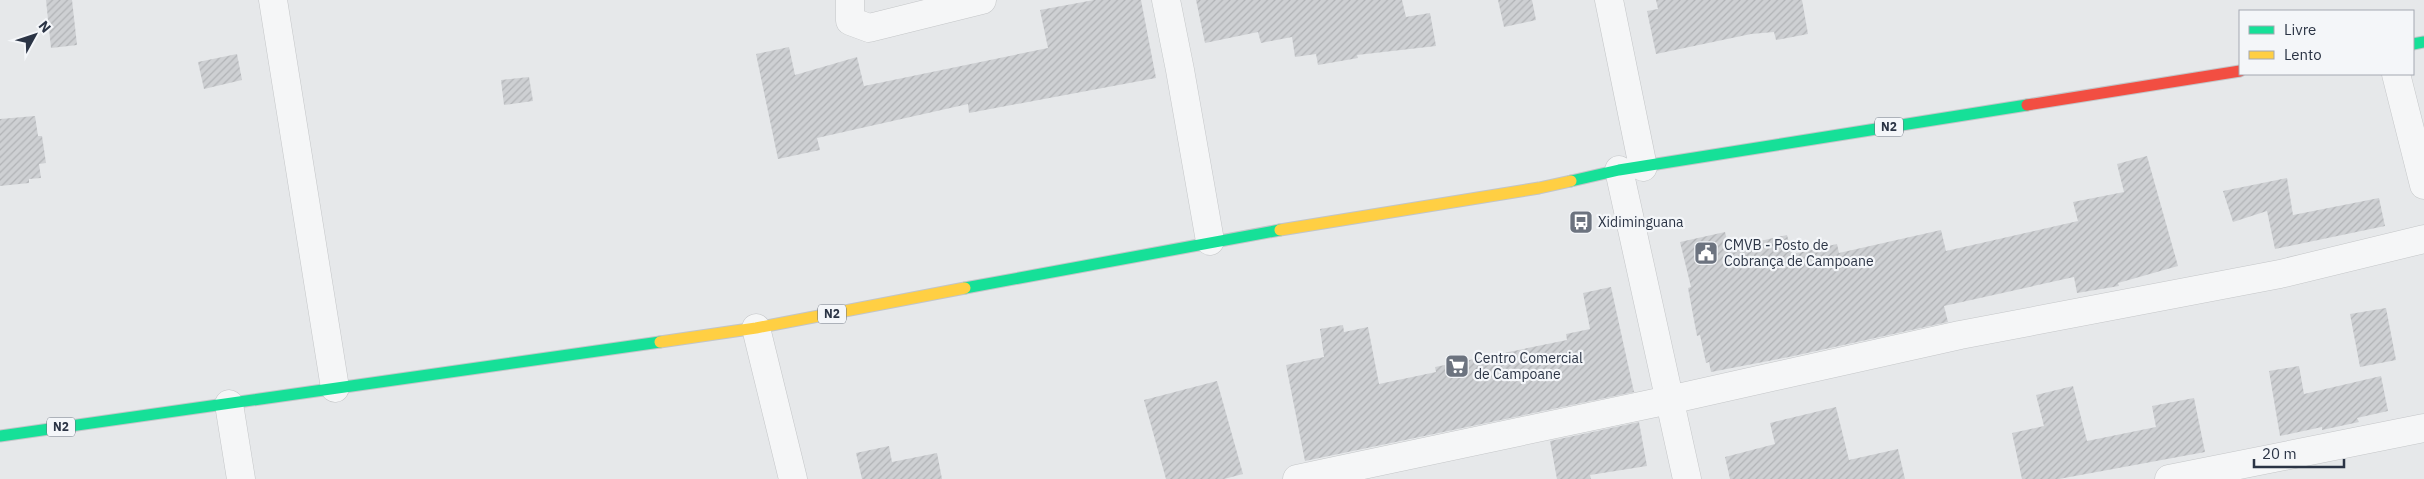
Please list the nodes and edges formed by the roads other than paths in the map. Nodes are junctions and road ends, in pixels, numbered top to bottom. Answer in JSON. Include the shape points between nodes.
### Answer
{"nodes":[{"id":1,"x":273,"y":0,"type":"edge"},
{"id":2,"x":982,"y":0,"type":"edge"},
{"id":3,"x":1166,"y":0,"type":"edge"},
{"id":4,"x":1609,"y":0,"type":"edge"},
{"id":5,"x":850,"y":11,"type":"edge"},
{"id":6,"x":2239,"y":71,"type":"edge"},
{"id":7,"x":2396,"y":75,"type":"edge"},
{"id":8,"x":1631,"y":168,"type":"junction"},
{"id":9,"x":2424,"y":185,"type":"edge"},
{"id":10,"x":2424,"y":239,"type":"edge"},
{"id":11,"x":1210,"y":240,"type":"junction"},
{"id":12,"x":756,"y":328,"type":"junction"},
{"id":13,"x":335,"y":388,"type":"junction"},
{"id":14,"x":1669,"y":400,"type":"junction"},
{"id":15,"x":228,"y":404,"type":"junction"},
{"id":16,"x":2424,"y":428,"type":"edge"},
{"id":17,"x":0,"y":436,"type":"edge"},
{"id":18,"x":241,"y":479,"type":"edge"},
{"id":19,"x":793,"y":479,"type":"edge"},
{"id":20,"x":1297,"y":479,"type":"edge"},
{"id":21,"x":1687,"y":479,"type":"edge"},
{"id":22,"x":2169,"y":479,"type":"edge"}],
"edges":[{"from":1,"to":13,"type":"street"},
{"from":2,"to":5,"type":"street","via":[[869,28]]},
{"from":3,"to":11,"type":"street"},
{"from":4,"to":8,"type":"street"},
{"from":6,"to":8,"type":"main road","number":"N2"},
{"from":7,"to":9,"type":"street"},
{"from":8,"to":11,"type":"main road","number":"N2","via":[[1539,188]]},
{"from":8,"to":14,"type":"street"},
{"from":10,"to":14,"type":"street","via":[[2280,274],[1960,335]]},
{"from":11,"to":12,"type":"main road","number":"N2"},
{"from":12,"to":13,"type":"main road","number":"N2"},
{"from":12,"to":19,"type":"street"},
{"from":13,"to":15,"type":"main road","number":"N2"},
{"from":14,"to":20,"type":"street"},
{"from":14,"to":21,"type":"street"},
{"from":15,"to":17,"type":"main road","number":"N2"},
{"from":15,"to":18,"type":"street"},
{"from":16,"to":22,"type":"street"}]}
